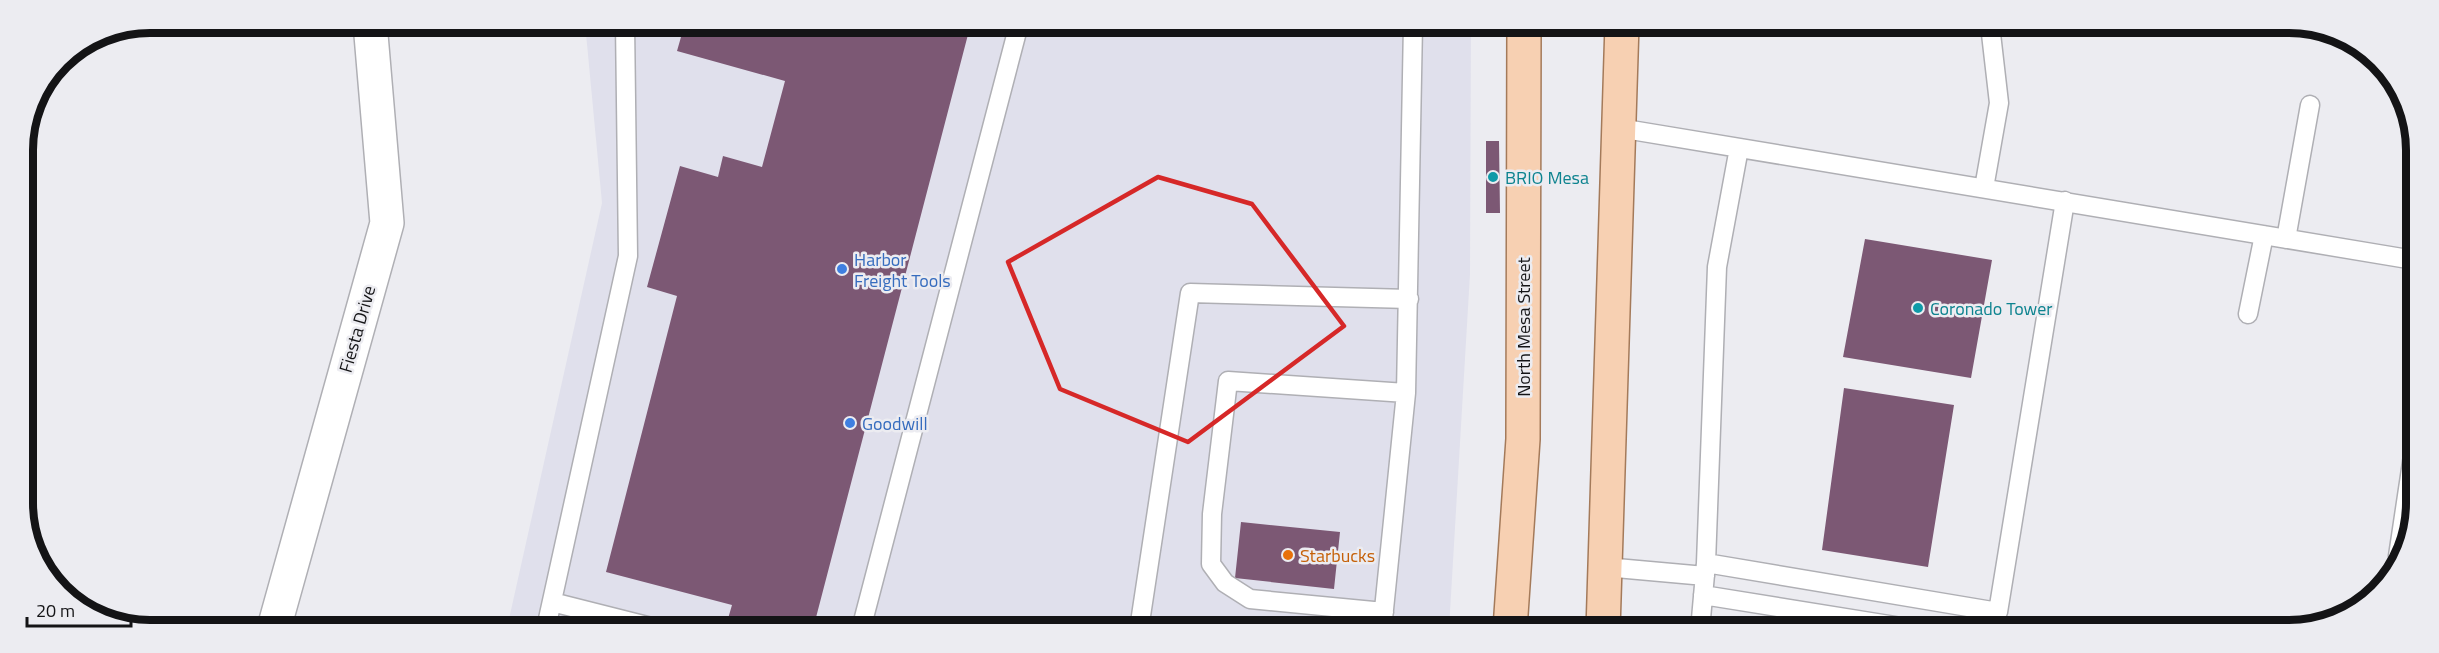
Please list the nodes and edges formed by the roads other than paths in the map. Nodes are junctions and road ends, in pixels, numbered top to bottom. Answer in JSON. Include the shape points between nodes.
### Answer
{"nodes":[{"id":1,"x":371,"y":33,"type":"edge"},
{"id":2,"x":625,"y":33,"type":"edge"},
{"id":3,"x":1017,"y":33,"type":"edge"},
{"id":4,"x":1413,"y":33,"type":"edge"},
{"id":5,"x":1524,"y":33,"type":"edge"},
{"id":6,"x":1622,"y":33,"type":"edge"},
{"id":7,"x":1991,"y":33,"type":"edge"},
{"id":8,"x":2310,"y":105,"type":"dead end"},
{"id":9,"x":1618,"y":128,"type":"junction"},
{"id":10,"x":1739,"y":148,"type":"junction"},
{"id":11,"x":1984,"y":188,"type":"junction"},
{"id":12,"x":2065,"y":201,"type":"junction"},
{"id":13,"x":2264,"y":235,"type":"junction"},
{"id":14,"x":2286,"y":238,"type":"junction"},
{"id":15,"x":2406,"y":259,"type":"edge"},
{"id":16,"x":1410,"y":299,"type":"junction"},
{"id":17,"x":2248,"y":314,"type":"dead end"},
{"id":18,"x":1406,"y":393,"type":"junction"},
{"id":19,"x":2406,"y":502,"type":"edge"},
{"id":20,"x":2401,"y":537,"type":"edge"},
{"id":21,"x":1605,"y":567,"type":"junction"},
{"id":22,"x":1705,"y":569,"type":"junction"},
{"id":23,"x":1703,"y":595,"type":"junction"},
{"id":24,"x":552,"y":602,"type":"junction"},
{"id":25,"x":276,"y":620,"type":"edge"},
{"id":26,"x":548,"y":620,"type":"edge"},
{"id":27,"x":626,"y":620,"type":"edge"},
{"id":28,"x":863,"y":620,"type":"edge"},
{"id":29,"x":1139,"y":620,"type":"edge"},
{"id":30,"x":1383,"y":620,"type":"edge"},
{"id":31,"x":1511,"y":620,"type":"edge"},
{"id":32,"x":1603,"y":620,"type":"edge"},
{"id":33,"x":1701,"y":620,"type":"edge"},
{"id":34,"x":1858,"y":620,"type":"edge"}],
"edges":[{"from":1,"to":25,"type":"street","name":"Fiesta Drive","via":[[387,223]]},
{"from":2,"to":24,"type":"lane","via":[[628,256]]},
{"from":3,"to":28,"type":"lane"},
{"from":4,"to":16,"type":"lane"},
{"from":5,"to":31,"type":"main road","name":"North Mesa Street","via":[[1523,439]]},
{"from":6,"to":9,"type":"main road"},
{"from":7,"to":11,"type":"lane","via":[[1999,103]]},
{"from":8,"to":14,"type":"lane"},
{"from":9,"to":10,"type":"lane"},
{"from":9,"to":21,"type":"main road"},
{"from":10,"to":11,"type":"lane"},
{"from":10,"to":22,"type":"lane","via":[[1717,267]]},
{"from":11,"to":12,"type":"lane"},
{"from":12,"to":13,"type":"lane"},
{"from":12,"to":22,"type":"lane","via":[[1998,612]]},
{"from":13,"to":14,"type":"lane"},
{"from":13,"to":17,"type":"lane"},
{"from":14,"to":15,"type":"lane"},
{"from":16,"to":18,"type":"lane"},
{"from":16,"to":29,"type":"lane","via":[[1190,292]]},
{"from":18,"to":30,"type":"lane"},
{"from":18,"to":30,"type":"lane","via":[[1228,381],[1212,514],[1210,564],[1225,584],[1250,599]]},
{"from":19,"to":20,"type":"lane"},
{"from":21,"to":22,"type":"lane"},
{"from":21,"to":32,"type":"main road"},
{"from":22,"to":23,"type":"lane"},
{"from":23,"to":33,"type":"lane"},
{"from":23,"to":34,"type":"lane"},
{"from":24,"to":26,"type":"lane"},
{"from":24,"to":27,"type":"lane"}]}
